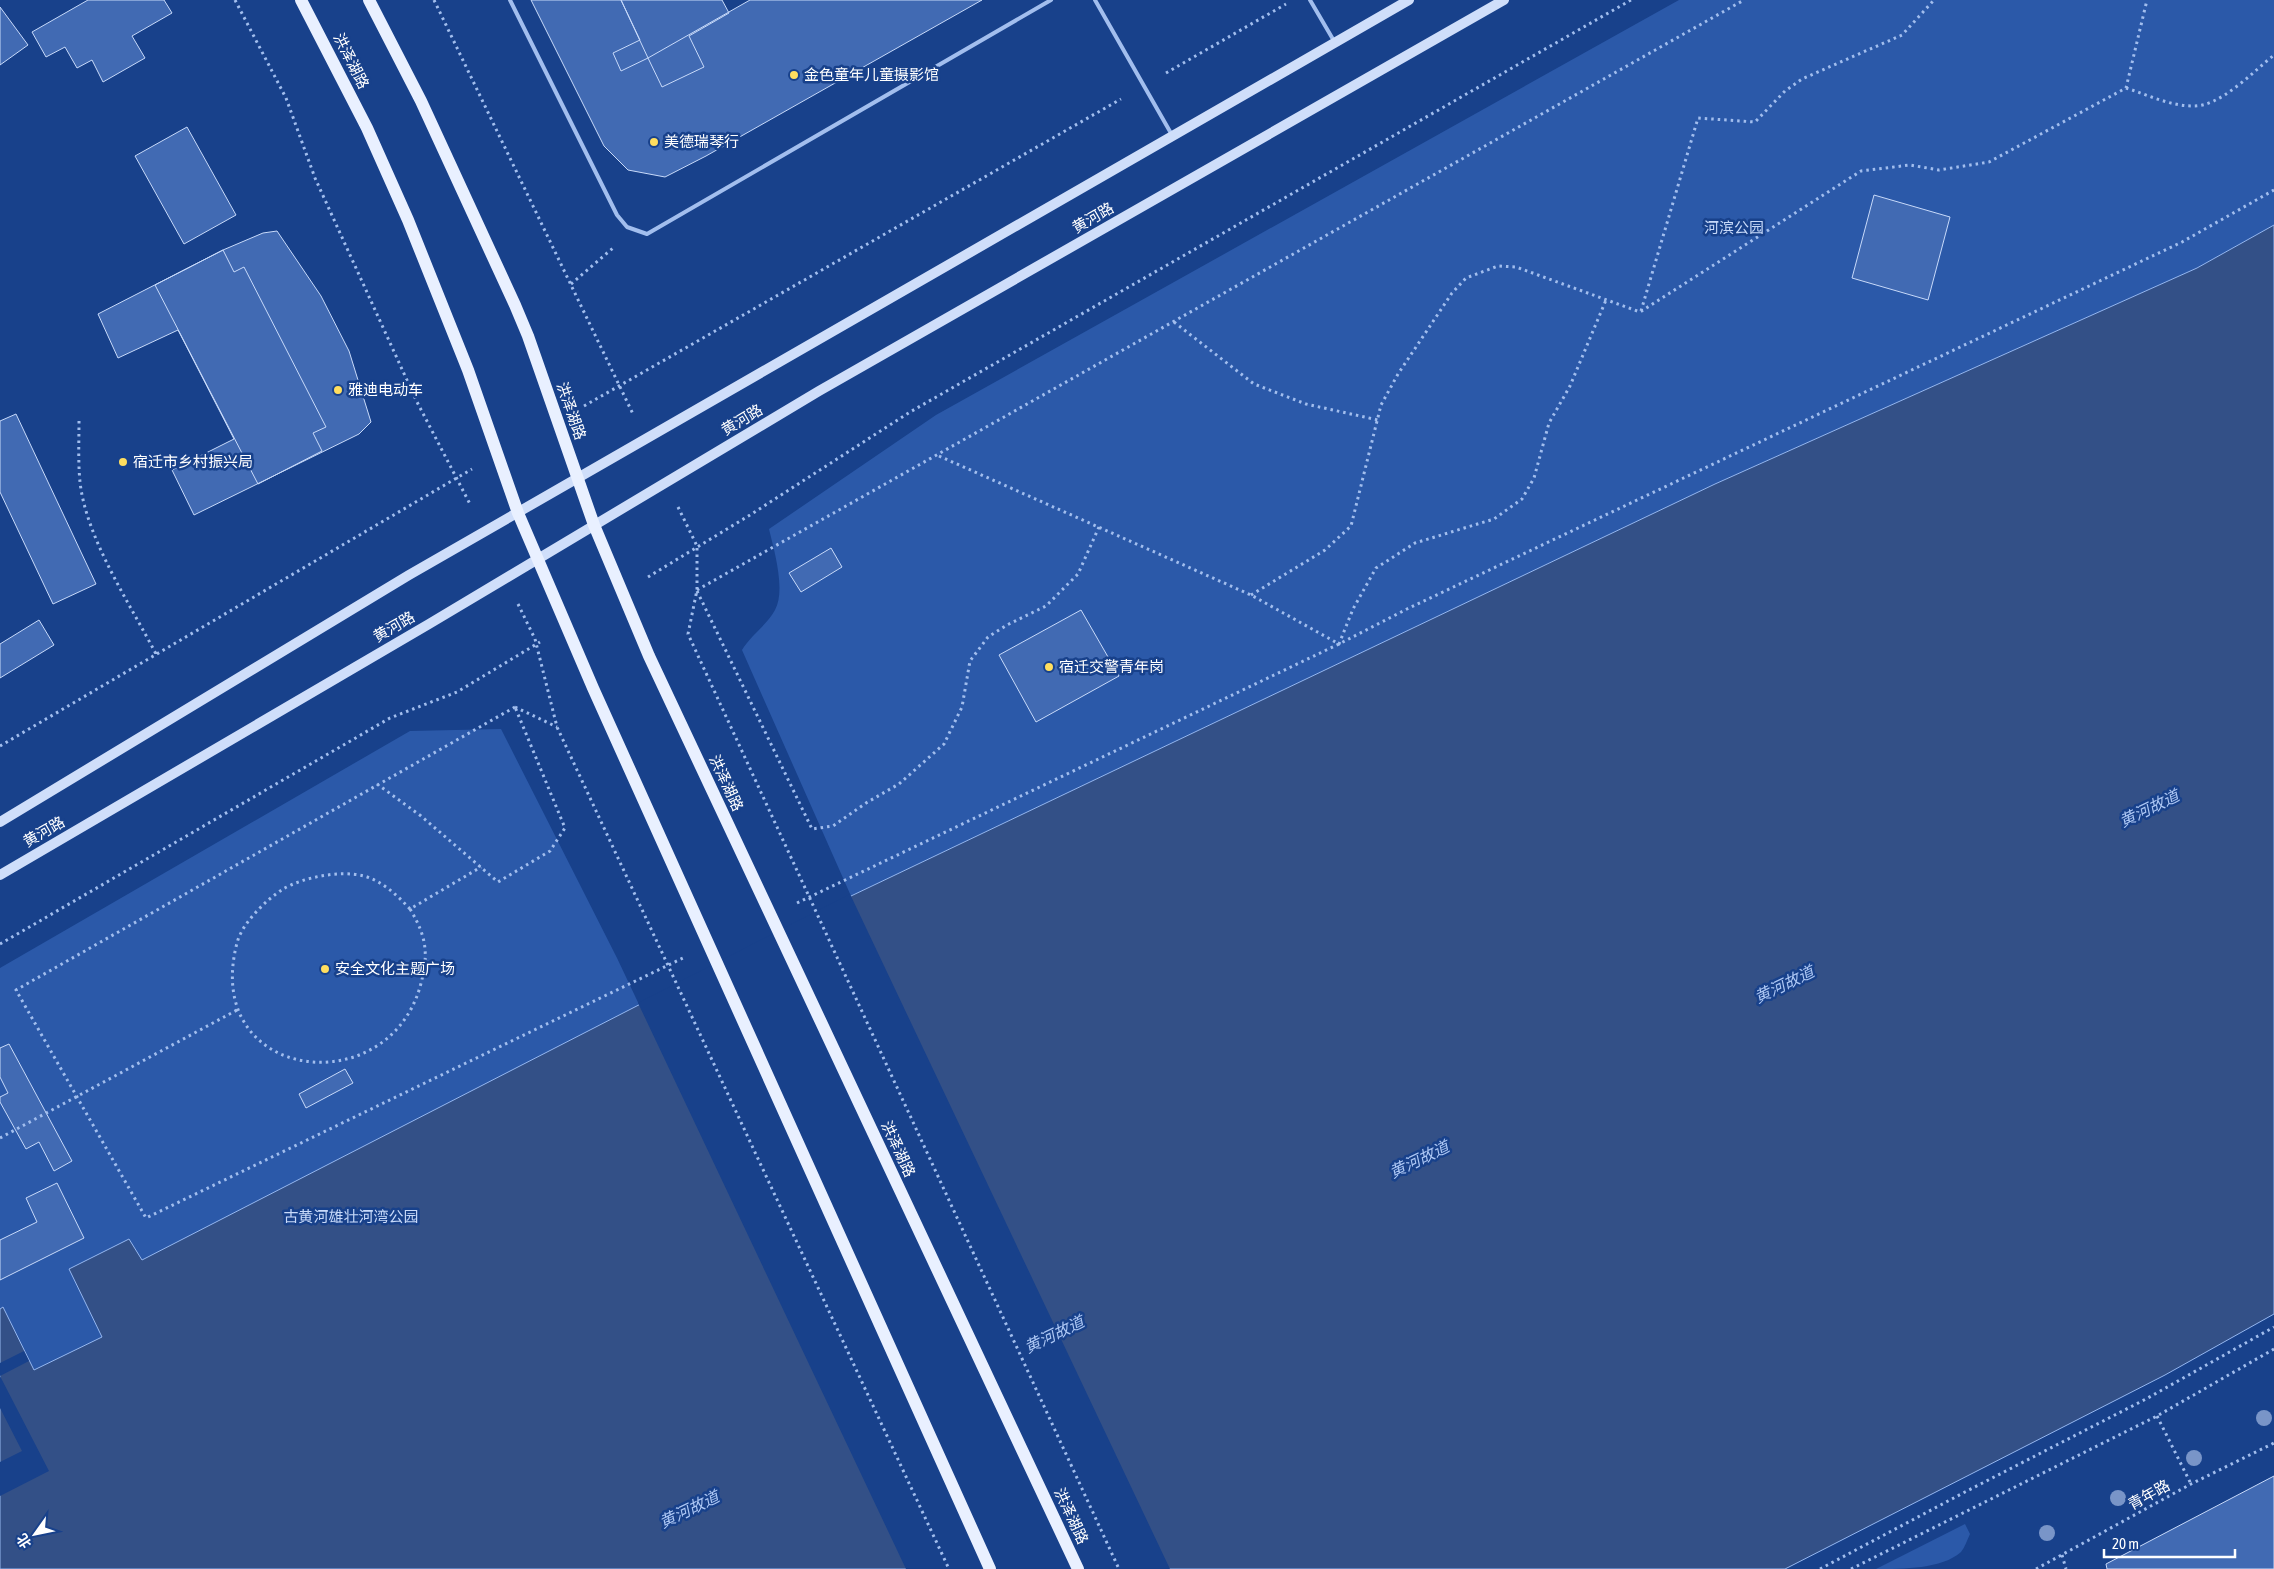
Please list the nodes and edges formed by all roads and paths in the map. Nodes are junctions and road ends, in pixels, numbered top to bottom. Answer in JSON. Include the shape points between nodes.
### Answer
{"nodes":[{"id":1,"x":235,"y":0,"type":"edge"},
{"id":2,"x":301,"y":0,"type":"edge"},
{"id":3,"x":370,"y":0,"type":"edge"},
{"id":4,"x":434,"y":0,"type":"edge"},
{"id":5,"x":510,"y":0,"type":"edge"},
{"id":6,"x":1051,"y":0,"type":"edge"},
{"id":7,"x":1095,"y":0,"type":"edge"},
{"id":8,"x":1294,"y":0,"type":"edge"},
{"id":9,"x":1310,"y":0,"type":"edge"},
{"id":10,"x":1409,"y":0,"type":"edge"},
{"id":11,"x":1504,"y":0,"type":"edge"},
{"id":12,"x":1631,"y":0,"type":"edge"},
{"id":13,"x":1744,"y":0,"type":"edge"},
{"id":14,"x":1934,"y":0,"type":"edge"},
{"id":15,"x":2147,"y":0,"type":"edge"},
{"id":16,"x":1335,"y":43,"type":"junction"},
{"id":17,"x":2274,"y":55,"type":"edge"},
{"id":18,"x":1145,"y":85,"type":"junction"},
{"id":19,"x":2126,"y":88,"type":"junction"},
{"id":20,"x":1173,"y":136,"type":"junction"},
{"id":21,"x":2274,"y":190,"type":"edge"},
{"id":22,"x":635,"y":230,"type":"junction"},
{"id":23,"x":571,"y":284,"type":"junction"},
{"id":24,"x":1606,"y":300,"type":"junction"},
{"id":25,"x":1640,"y":312,"type":"junction"},
{"id":26,"x":1174,"y":322,"type":"junction"},
{"id":27,"x":619,"y":386,"type":"junction"},
{"id":28,"x":1378,"y":420,"type":"junction"},
{"id":29,"x":79,"y":421,"type":"dead end"},
{"id":30,"x":557,"y":421,"type":"junction"},
{"id":31,"x":645,"y":440,"type":"junction"},
{"id":32,"x":498,"y":454,"type":"junction"},
{"id":33,"x":938,"y":456,"type":"junction"},
{"id":34,"x":457,"y":478,"type":"junction"},
{"id":35,"x":576,"y":479,"type":"junction"},
{"id":36,"x":666,"y":482,"type":"junction"},
{"id":37,"x":518,"y":513,"type":"junction"},
{"id":38,"x":594,"y":524,"type":"junction"},
{"id":39,"x":1099,"y":528,"type":"junction"},
{"id":40,"x":483,"y":533,"type":"junction"},
{"id":41,"x":697,"y":546,"type":"junction"},
{"id":42,"x":537,"y":559,"type":"junction"},
{"id":43,"x":506,"y":578,"type":"junction"},
{"id":44,"x":697,"y":590,"type":"junction"},
{"id":45,"x":622,"y":592,"type":"junction"},
{"id":46,"x":1251,"y":595,"type":"junction"},
{"id":47,"x":566,"y":626,"type":"junction"},
{"id":48,"x":536,"y":644,"type":"junction"},
{"id":49,"x":1339,"y":644,"type":"junction"},
{"id":50,"x":156,"y":654,"type":"junction"},
{"id":51,"x":515,"y":707,"type":"junction"},
{"id":52,"x":557,"y":727,"type":"junction"},
{"id":53,"x":0,"y":746,"type":"edge"},
{"id":54,"x":376,"y":784,"type":"junction"},
{"id":55,"x":0,"y":822,"type":"edge"},
{"id":56,"x":481,"y":867,"type":"junction"},
{"id":57,"x":0,"y":875,"type":"edge"},
{"id":58,"x":789,"y":906,"type":"dead end"},
{"id":59,"x":410,"y":909,"type":"junction"},
{"id":60,"x":0,"y":944,"type":"edge"},
{"id":61,"x":690,"y":954,"type":"dead end"},
{"id":62,"x":237,"y":1010,"type":"junction"},
{"id":63,"x":77,"y":1097,"type":"junction"},
{"id":64,"x":0,"y":1138,"type":"edge"},
{"id":65,"x":2274,"y":1327,"type":"edge"},
{"id":66,"x":2274,"y":1348,"type":"edge"},
{"id":67,"x":2157,"y":1416,"type":"junction"},
{"id":68,"x":2274,"y":1443,"type":"edge"},
{"id":69,"x":2191,"y":1484,"type":"junction"},
{"id":70,"x":2062,"y":1555,"type":"junction"},
{"id":71,"x":949,"y":1569,"type":"edge"},
{"id":72,"x":990,"y":1569,"type":"edge"},
{"id":73,"x":1078,"y":1569,"type":"edge"},
{"id":74,"x":1120,"y":1569,"type":"edge"},
{"id":75,"x":1820,"y":1569,"type":"edge"},
{"id":76,"x":1851,"y":1569,"type":"edge"},
{"id":77,"x":2036,"y":1569,"type":"edge"},
{"id":78,"x":2066,"y":1569,"type":"edge"}],
"edges":[{"from":1,"to":34,"type":"path","via":[[286,98],[315,178],[416,400]]},
{"from":2,"to":32,"type":"main road","name":"洪泽湖路","via":[[367,128],[408,220]]},
{"from":3,"to":30,"type":"main road","name":"洪泽湖路","via":[[478,220],[528,336]]},
{"from":4,"to":23,"type":"path"},
{"from":5,"to":22,"type":"lane","via":[[617,216]]},
{"from":6,"to":22,"type":"lane","via":[[647,234]]},
{"from":7,"to":18,"type":"lane"},
{"from":8,"to":18,"type":"path"},
{"from":9,"to":16,"type":"lane"},
{"from":10,"to":16,"type":"main road","name":"黄河路"},
{"from":11,"to":36,"type":"main road","name":"黄河路"},
{"from":12,"to":41,"type":"path","via":[[910,412]]},
{"from":13,"to":26,"type":"path"},
{"from":14,"to":25,"type":"path","via":[[1902,35],[1802,79],[1785,91],[1755,122],[1698,118]]},
{"from":15,"to":19,"type":"path"},
{"from":16,"to":20,"type":"main road","name":"黄河路"},
{"from":17,"to":19,"type":"path","via":[[2221,98],[2195,106],[2173,104]]},
{"from":18,"to":20,"type":"lane"},
{"from":18,"to":27,"type":"path"},
{"from":19,"to":25,"type":"path","via":[[1989,162],[1939,170],[1910,165],[1861,171]]},
{"from":20,"to":31,"type":"main road","name":"黄河路"},
{"from":21,"to":49,"type":"path","via":[[2173,246]]},
{"from":22,"to":23,"type":"path"},
{"from":23,"to":27,"type":"path"},
{"from":24,"to":25,"type":"path"},
{"from":24,"to":28,"type":"path","via":[[1516,267],[1498,266],[1466,278],[1452,293],[1398,374],[1381,405]]},
{"from":24,"to":49,"type":"path","via":[[1570,386],[1548,424],[1534,478],[1522,499],[1494,519],[1415,543],[1376,568],[1353,608]]},
{"from":26,"to":28,"type":"path","via":[[1254,384],[1306,404]]},
{"from":26,"to":33,"type":"path"},
{"from":27,"to":30,"type":"path"},
{"from":27,"to":31,"type":"path"},
{"from":28,"to":46,"type":"path","via":[[1351,526],[1324,550]]},
{"from":29,"to":50,"type":"path","via":[[80,483],[88,517],[107,561]]},
{"from":30,"to":35,"type":"main road","name":"洪泽湖路"},
{"from":31,"to":35,"type":"main road","name":"黄河路"},
{"from":32,"to":34,"type":"path"},
{"from":32,"to":37,"type":"main road","name":"洪泽湖路"},
{"from":33,"to":39,"type":"path"},
{"from":33,"to":44,"type":"path"},
{"from":34,"to":40,"type":"path"},
{"from":34,"to":50,"type":"path"},
{"from":35,"to":37,"type":"main road","name":"黄河路"},
{"from":35,"to":38,"type":"main road","name":"洪泽湖路"},
{"from":36,"to":38,"type":"main road","name":"黄河路"},
{"from":36,"to":41,"type":"path"},
{"from":37,"to":40,"type":"main road","name":"黄河路"},
{"from":37,"to":42,"type":"main road","name":"洪泽湖路"},
{"from":38,"to":42,"type":"main road","name":"黄河路"},
{"from":38,"to":45,"type":"main road","name":"洪泽湖路"},
{"from":39,"to":44,"type":"path","via":[[1078,574],[1046,606],[988,637],[970,661],[962,707],[944,744],[899,784],[833,826],[812,829]]},
{"from":39,"to":46,"type":"path"},
{"from":40,"to":55,"type":"main road","name":"黄河路"},
{"from":41,"to":44,"type":"path"},
{"from":41,"to":45,"type":"path"},
{"from":42,"to":43,"type":"main road","name":"黄河路"},
{"from":42,"to":47,"type":"main road","name":"洪泽湖路"},
{"from":43,"to":48,"type":"path"},
{"from":43,"to":57,"type":"main road","name":"黄河路"},
{"from":44,"to":74,"type":"path","via":[[688,634]]},
{"from":45,"to":73,"type":"main road","name":"洪泽湖路","via":[[649,656]]},
{"from":46,"to":49,"type":"path"},
{"from":47,"to":48,"type":"path"},
{"from":47,"to":72,"type":"main road","name":"洪泽湖路"},
{"from":48,"to":52,"type":"path"},
{"from":48,"to":60,"type":"path","via":[[457,692],[390,718]]},
{"from":49,"to":58,"type":"path"},
{"from":50,"to":53,"type":"path"},
{"from":51,"to":52,"type":"path"},
{"from":51,"to":54,"type":"path"},
{"from":51,"to":56,"type":"path","via":[[565,828],[550,852],[498,882]]},
{"from":52,"to":71,"type":"path"},
{"from":54,"to":56,"type":"path","via":[[421,816]]},
{"from":54,"to":63,"type":"path","via":[[16,990]]},
{"from":56,"to":59,"type":"path"},
{"from":59,"to":62,"type":"path","via":[[382,884],[348,873],[303,881],[283,889],[253,917],[239,937],[231,983]]},
{"from":59,"to":62,"type":"path","via":[[426,944],[426,968],[409,1011],[396,1029],[378,1044],[346,1059],[322,1063],[292,1059],[267,1048],[250,1031]]},
{"from":61,"to":63,"type":"path","via":[[146,1218]]},
{"from":62,"to":63,"type":"path"},
{"from":63,"to":64,"type":"path"},
{"from":65,"to":75,"type":"path","via":[[2146,1399]]},
{"from":66,"to":67,"type":"path"},
{"from":67,"to":69,"type":"path"},
{"from":67,"to":76,"type":"path"},
{"from":68,"to":69,"type":"path","name":"青年路"},
{"from":69,"to":70,"type":"path","name":"青年路"},
{"from":70,"to":77,"type":"path","name":"青年路"},
{"from":70,"to":78,"type":"path"}]}
